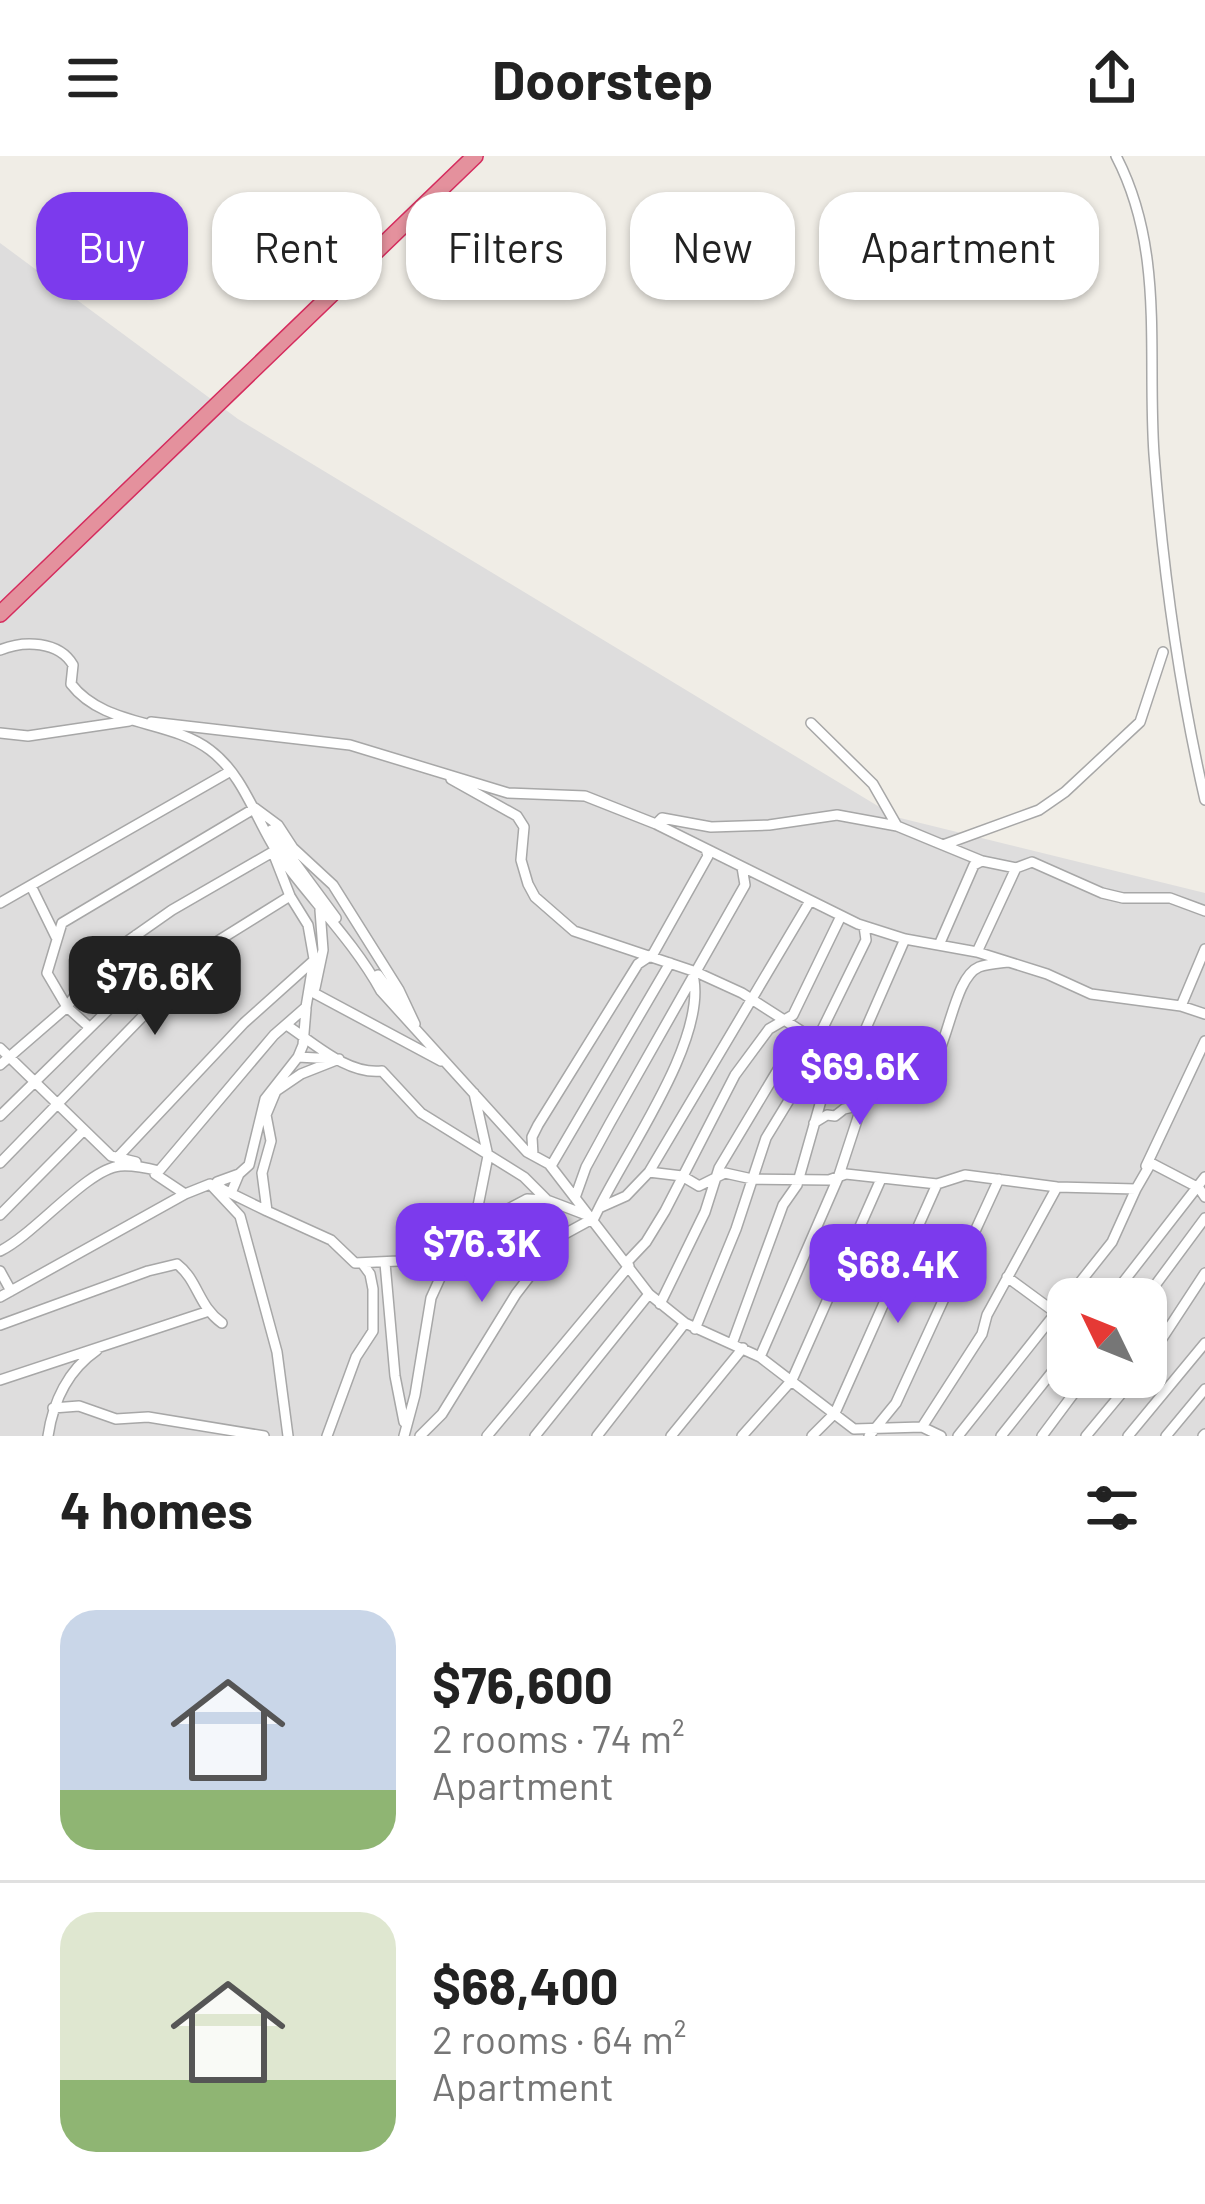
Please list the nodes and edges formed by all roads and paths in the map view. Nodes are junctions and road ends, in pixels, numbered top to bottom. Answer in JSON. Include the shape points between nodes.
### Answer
{"nodes":[{"id":1,"x":475,"y":156,"type":"edge"},
{"id":2,"x":1116,"y":156,"type":"edge"},
{"id":3,"x":0,"y":614,"type":"edge"},
{"id":4,"x":0,"y":650,"type":"edge"},
{"id":5,"x":1163,"y":652,"type":"dead end"},
{"id":6,"x":134,"y":720,"type":"junction"},
{"id":7,"x":811,"y":724,"type":"dead end"},
{"id":8,"x":0,"y":733,"type":"edge"},
{"id":9,"x":227,"y":770,"type":"junction"},
{"id":10,"x":447,"y":774,"type":"junction"},
{"id":11,"x":1205,"y":800,"type":"edge"},
{"id":12,"x":255,"y":808,"type":"junction"},
{"id":13,"x":656,"y":824,"type":"junction"},
{"id":14,"x":897,"y":826,"type":"junction"},
{"id":15,"x":943,"y":845,"type":"junction"},
{"id":16,"x":706,"y":849,"type":"junction"},
{"id":17,"x":275,"y":851,"type":"junction"},
{"id":18,"x":982,"y":861,"type":"junction"},
{"id":19,"x":742,"y":867,"type":"junction"},
{"id":20,"x":1016,"y":868,"type":"junction"},
{"id":21,"x":31,"y":886,"type":"junction"},
{"id":22,"x":290,"y":896,"type":"junction"},
{"id":23,"x":810,"y":901,"type":"junction"},
{"id":24,"x":0,"y":903,"type":"edge"},
{"id":25,"x":318,"y":905,"type":"junction"},
{"id":26,"x":1205,"y":911,"type":"edge"},
{"id":27,"x":841,"y":916,"type":"junction"},
{"id":28,"x":865,"y":926,"type":"junction"},
{"id":29,"x":136,"y":935,"type":"junction"},
{"id":30,"x":56,"y":937,"type":"junction"},
{"id":31,"x":905,"y":939,"type":"junction"},
{"id":32,"x":939,"y":945,"type":"junction"},
{"id":33,"x":1205,"y":949,"type":"edge"},
{"id":34,"x":977,"y":952,"type":"junction"},
{"id":35,"x":650,"y":956,"type":"junction"},
{"id":36,"x":314,"y":958,"type":"junction"},
{"id":37,"x":1009,"y":962,"type":"junction"},
{"id":38,"x":670,"y":963,"type":"junction"},
{"id":39,"x":695,"y":976,"type":"junction"},
{"id":40,"x":314,"y":993,"type":"junction"},
{"id":41,"x":752,"y":1000,"type":"junction"},
{"id":42,"x":1181,"y":1006,"type":"junction"},
{"id":43,"x":67,"y":1007,"type":"junction"},
{"id":44,"x":306,"y":1007,"type":"junction"},
{"id":45,"x":1205,"y":1016,"type":"edge"},
{"id":46,"x":783,"y":1020,"type":"junction"},
{"id":47,"x":288,"y":1026,"type":"junction"},
{"id":48,"x":88,"y":1027,"type":"junction"},
{"id":49,"x":417,"y":1029,"type":"junction"},
{"id":50,"x":801,"y":1031,"type":"junction"},
{"id":51,"x":303,"y":1035,"type":"junction"},
{"id":52,"x":1205,"y":1041,"type":"edge"},
{"id":53,"x":819,"y":1045,"type":"junction"},
{"id":54,"x":3,"y":1057,"type":"edge"},
{"id":55,"x":298,"y":1058,"type":"junction"},
{"id":56,"x":339,"y":1059,"type":"junction"},
{"id":57,"x":844,"y":1061,"type":"junction"},
{"id":58,"x":450,"y":1065,"type":"junction"},
{"id":59,"x":34,"y":1081,"type":"junction"},
{"id":60,"x":473,"y":1089,"type":"junction"},
{"id":61,"x":886,"y":1089,"type":"junction"},
{"id":62,"x":58,"y":1104,"type":"junction"},
{"id":63,"x":862,"y":1105,"type":"junction"},
{"id":64,"x":0,"y":1116,"type":"edge"},
{"id":65,"x":814,"y":1123,"type":"junction"},
{"id":66,"x":84,"y":1130,"type":"junction"},
{"id":67,"x":533,"y":1155,"type":"junction"},
{"id":68,"x":488,"y":1156,"type":"junction"},
{"id":69,"x":117,"y":1158,"type":"junction"},
{"id":70,"x":0,"y":1163,"type":"edge"},
{"id":71,"x":550,"y":1166,"type":"junction"},
{"id":72,"x":1146,"y":1166,"type":"junction"},
{"id":73,"x":148,"y":1168,"type":"junction"},
{"id":74,"x":649,"y":1172,"type":"junction"},
{"id":75,"x":239,"y":1174,"type":"junction"},
{"id":76,"x":682,"y":1176,"type":"junction"},
{"id":77,"x":718,"y":1178,"type":"junction"},
{"id":78,"x":838,"y":1178,"type":"junction"},
{"id":79,"x":752,"y":1179,"type":"junction"},
{"id":80,"x":798,"y":1179,"type":"junction"},
{"id":81,"x":881,"y":1179,"type":"junction"},
{"id":82,"x":1000,"y":1179,"type":"junction"},
{"id":83,"x":937,"y":1184,"type":"junction"},
{"id":84,"x":1058,"y":1187,"type":"junction"},
{"id":85,"x":1203,"y":1187,"type":"edge"},
{"id":86,"x":1136,"y":1190,"type":"junction"},
{"id":87,"x":231,"y":1192,"type":"junction"},
{"id":88,"x":185,"y":1194,"type":"junction"},
{"id":89,"x":576,"y":1195,"type":"junction"},
{"id":90,"x":547,"y":1201,"type":"junction"},
{"id":91,"x":268,"y":1211,"type":"junction"},
{"id":92,"x":596,"y":1213,"type":"junction"},
{"id":93,"x":0,"y":1215,"type":"edge"},
{"id":94,"x":1205,"y":1218,"type":"edge"},
{"id":95,"x":460,"y":1234,"type":"junction"},
{"id":96,"x":0,"y":1251,"type":"edge"},
{"id":97,"x":362,"y":1263,"type":"junction"},
{"id":98,"x":385,"y":1263,"type":"junction"},
{"id":99,"x":628,"y":1264,"type":"junction"},
{"id":100,"x":0,"y":1271,"type":"edge"},
{"id":101,"x":1205,"y":1273,"type":"edge"},
{"id":102,"x":1006,"y":1277,"type":"junction"},
{"id":103,"x":1084,"y":1278,"type":"edge"},
{"id":104,"x":1127,"y":1278,"type":"edge"},
{"id":105,"x":1161,"y":1278,"type":"edge"},
{"id":106,"x":11,"y":1291,"type":"junction"},
{"id":107,"x":649,"y":1294,"type":"junction"},
{"id":108,"x":0,"y":1297,"type":"edge"},
{"id":109,"x":660,"y":1304,"type":"junction"},
{"id":110,"x":1047,"y":1307,"type":"edge"},
{"id":111,"x":206,"y":1312,"type":"junction"},
{"id":112,"x":222,"y":1323,"type":"dead end"},
{"id":113,"x":1047,"y":1324,"type":"edge"},
{"id":114,"x":0,"y":1325,"type":"edge"},
{"id":115,"x":690,"y":1326,"type":"junction"},
{"id":116,"x":1167,"y":1331,"type":"edge"},
{"id":117,"x":1205,"y":1343,"type":"edge"},
{"id":118,"x":106,"y":1344,"type":"junction"},
{"id":119,"x":737,"y":1346,"type":"junction"},
{"id":120,"x":760,"y":1358,"type":"junction"},
{"id":121,"x":1047,"y":1378,"type":"edge"},
{"id":122,"x":0,"y":1380,"type":"edge"},
{"id":123,"x":792,"y":1380,"type":"junction"},
{"id":124,"x":1205,"y":1389,"type":"edge"},
{"id":125,"x":1070,"y":1398,"type":"edge"},
{"id":126,"x":1118,"y":1398,"type":"edge"},
{"id":127,"x":52,"y":1408,"type":"junction"},
{"id":128,"x":835,"y":1413,"type":"junction"},
{"id":129,"x":922,"y":1427,"type":"junction"},
{"id":130,"x":405,"y":1432,"type":"edge"},
{"id":131,"x":872,"y":1432,"type":"edge"},
{"id":132,"x":420,"y":1435,"type":"edge"},
{"id":133,"x":938,"y":1435,"type":"edge"},
{"id":134,"x":48,"y":1436,"type":"edge"},
{"id":135,"x":264,"y":1436,"type":"edge"},
{"id":136,"x":288,"y":1436,"type":"edge"},
{"id":137,"x":327,"y":1436,"type":"edge"},
{"id":138,"x":487,"y":1436,"type":"edge"},
{"id":139,"x":535,"y":1436,"type":"edge"},
{"id":140,"x":597,"y":1436,"type":"edge"},
{"id":141,"x":671,"y":1436,"type":"edge"},
{"id":142,"x":742,"y":1436,"type":"edge"},
{"id":143,"x":812,"y":1436,"type":"edge"},
{"id":144,"x":958,"y":1436,"type":"edge"},
{"id":145,"x":1000,"y":1436,"type":"edge"},
{"id":146,"x":1042,"y":1436,"type":"edge"},
{"id":147,"x":1086,"y":1436,"type":"edge"},
{"id":148,"x":1128,"y":1436,"type":"edge"},
{"id":149,"x":1166,"y":1436,"type":"edge"}],
"edges":[{"from":1,"to":3,"type":"highway"},
{"from":2,"to":11,"type":"street","via":[[1147,244],[1162,534]]},
{"from":4,"to":6,"type":"street","via":[[23,643],[63,653],[79,695]]},
{"from":5,"to":15,"type":"street","via":[[1140,722],[1065,792],[1039,810]]},
{"from":6,"to":8,"type":"street"},
{"from":6,"to":9,"type":"street","via":[[198,743]]},
{"from":6,"to":10,"type":"street","via":[[350,746]]},
{"from":7,"to":14,"type":"street","via":[[872,784]]},
{"from":9,"to":12,"type":"street"},
{"from":9,"to":21,"type":"street"},
{"from":10,"to":13,"type":"street","via":[[508,793],[585,796]]},
{"from":10,"to":35,"type":"street","via":[[517,816],[524,827],[522,873],[545,908],[574,931]]},
{"from":12,"to":17,"type":"street"},
{"from":12,"to":30,"type":"street","via":[[62,923]]},
{"from":12,"to":49,"type":"street"},
{"from":12,"to":49,"type":"street","via":[[333,885]]},
{"from":13,"to":14,"type":"street","via":[[662,818],[769,825],[837,815]]},
{"from":13,"to":16,"type":"street"},
{"from":14,"to":15,"type":"street"},
{"from":15,"to":18,"type":"street"},
{"from":16,"to":19,"type":"street"},
{"from":16,"to":35,"type":"street"},
{"from":17,"to":22,"type":"street"},
{"from":17,"to":25,"type":"street"},
{"from":17,"to":29,"type":"street"},
{"from":18,"to":20,"type":"street"},
{"from":18,"to":32,"type":"street","via":[[968,874]]},
{"from":19,"to":23,"type":"street"},
{"from":19,"to":39,"type":"street","via":[[746,885]]},
{"from":20,"to":26,"type":"street","via":[[1032,862],[1102,893],[1170,898]]},
{"from":20,"to":34,"type":"street"},
{"from":21,"to":24,"type":"street"},
{"from":21,"to":30,"type":"street"},
{"from":22,"to":36,"type":"street","via":[[308,925]]},
{"from":22,"to":62,"type":"street","via":[[212,944]]},
{"from":23,"to":27,"type":"street"},
{"from":23,"to":41,"type":"street"},
{"from":25,"to":40,"type":"street","via":[[323,950]]},
{"from":25,"to":49,"type":"street"},
{"from":27,"to":28,"type":"street"},
{"from":27,"to":46,"type":"street","via":[[793,1015]]},
{"from":28,"to":31,"type":"street"},
{"from":28,"to":53,"type":"street"},
{"from":29,"to":43,"type":"street","via":[[98,962]]},
{"from":29,"to":48,"type":"street","via":[[154,965]]},
{"from":30,"to":43,"type":"street","via":[[47,973]]},
{"from":31,"to":32,"type":"street"},
{"from":31,"to":57,"type":"street","via":[[856,1051]]},
{"from":32,"to":34,"type":"street"},
{"from":33,"to":42,"type":"street"},
{"from":34,"to":37,"type":"street"},
{"from":35,"to":38,"type":"street"},
{"from":35,"to":67,"type":"street","via":[[538,1125]]},
{"from":36,"to":44,"type":"street"},
{"from":36,"to":69,"type":"street"},
{"from":37,"to":42,"type":"street","via":[[1091,994]]},
{"from":37,"to":61,"type":"street","via":[[980,966],[963,984],[920,1090],[907,1097]]},
{"from":38,"to":39,"type":"street"},
{"from":38,"to":71,"type":"street"},
{"from":39,"to":41,"type":"street"},
{"from":39,"to":89,"type":"street"},
{"from":39,"to":92,"type":"street","via":[[685,1045]]},
{"from":40,"to":44,"type":"street"},
{"from":40,"to":58,"type":"street"},
{"from":41,"to":46,"type":"street"},
{"from":41,"to":74,"type":"street"},
{"from":42,"to":45,"type":"street"},
{"from":43,"to":48,"type":"street"},
{"from":43,"to":54,"type":"street"},
{"from":44,"to":47,"type":"street"},
{"from":44,"to":51,"type":"street"},
{"from":46,"to":50,"type":"street"},
{"from":46,"to":76,"type":"street","via":[[734,1075]]},
{"from":47,"to":51,"type":"street"},
{"from":47,"to":73,"type":"street","via":[[166,1165]]},
{"from":48,"to":59,"type":"street"},
{"from":49,"to":58,"type":"street"},
{"from":50,"to":53,"type":"street"},
{"from":50,"to":77,"type":"street"},
{"from":51,"to":55,"type":"street"},
{"from":51,"to":56,"type":"street"},
{"from":52,"to":72,"type":"street"},
{"from":53,"to":57,"type":"street"},
{"from":53,"to":65,"type":"street","via":[[822,1097]]},
{"from":53,"to":79,"type":"street"},
{"from":54,"to":59,"type":"street"},
{"from":55,"to":56,"type":"street"},
{"from":55,"to":75,"type":"street","via":[[265,1099]]},
{"from":56,"to":68,"type":"street","via":[[366,1073],[382,1071],[421,1113]]},
{"from":56,"to":91,"type":"street","via":[[276,1091],[262,1173]]},
{"from":57,"to":61,"type":"street"},
{"from":58,"to":60,"type":"street"},
{"from":59,"to":62,"type":"street"},
{"from":59,"to":64,"type":"street"},
{"from":60,"to":67,"type":"street"},
{"from":60,"to":68,"type":"street"},
{"from":61,"to":63,"type":"street"},
{"from":62,"to":66,"type":"street"},
{"from":62,"to":70,"type":"street"},
{"from":63,"to":65,"type":"street"},
{"from":63,"to":78,"type":"street"},
{"from":65,"to":80,"type":"street"},
{"from":66,"to":69,"type":"street"},
{"from":66,"to":93,"type":"street"},
{"from":67,"to":71,"type":"street"},
{"from":68,"to":90,"type":"street"},
{"from":68,"to":95,"type":"street","via":[[478,1210]]},
{"from":69,"to":73,"type":"street"},
{"from":71,"to":89,"type":"street"},
{"from":72,"to":85,"type":"street"},
{"from":72,"to":86,"type":"street"},
{"from":73,"to":88,"type":"street"},
{"from":73,"to":96,"type":"street","via":[[100,1172]]},
{"from":74,"to":76,"type":"street"},
{"from":74,"to":92,"type":"street"},
{"from":75,"to":87,"type":"street"},
{"from":75,"to":87,"type":"street","via":[[217,1181]]},
{"from":76,"to":77,"type":"street","via":[[699,1186]]},
{"from":76,"to":99,"type":"street"},
{"from":77,"to":79,"type":"street"},
{"from":77,"to":109,"type":"street"},
{"from":78,"to":80,"type":"street"},
{"from":78,"to":81,"type":"street"},
{"from":78,"to":120,"type":"street"},
{"from":79,"to":80,"type":"street"},
{"from":79,"to":115,"type":"street"},
{"from":80,"to":119,"type":"street"},
{"from":81,"to":83,"type":"street"},
{"from":81,"to":123,"type":"street"},
{"from":82,"to":83,"type":"street","via":[[965,1175]]},
{"from":82,"to":84,"type":"street"},
{"from":82,"to":131,"type":"street","via":[[896,1403]]},
{"from":83,"to":128,"type":"street"},
{"from":84,"to":86,"type":"street"},
{"from":84,"to":102,"type":"street"},
{"from":85,"to":104,"type":"street"},
{"from":86,"to":103,"type":"street"},
{"from":87,"to":91,"type":"street"},
{"from":88,"to":106,"type":"street"},
{"from":88,"to":136,"type":"street","via":[[210,1184],[240,1216],[277,1352]]},
{"from":89,"to":92,"type":"street"},
{"from":90,"to":92,"type":"street"},
{"from":90,"to":95,"type":"street","via":[[527,1199]]},
{"from":91,"to":97,"type":"street"},
{"from":92,"to":99,"type":"street"},
{"from":92,"to":132,"type":"street","via":[[543,1249],[442,1414]]},
{"from":94,"to":105,"type":"street"},
{"from":95,"to":98,"type":"street"},
{"from":95,"to":130,"type":"street","via":[[431,1298]]},
{"from":97,"to":98,"type":"street"},
{"from":97,"to":137,"type":"street","via":[[372,1282],[373,1331]]},
{"from":98,"to":130,"type":"street"},
{"from":99,"to":107,"type":"street"},
{"from":99,"to":138,"type":"street"},
{"from":100,"to":106,"type":"street"},
{"from":101,"to":116,"type":"street"},
{"from":102,"to":110,"type":"street"},
{"from":102,"to":129,"type":"street","via":[[982,1334]]},
{"from":106,"to":108,"type":"street"},
{"from":107,"to":109,"type":"street"},
{"from":107,"to":139,"type":"street"},
{"from":109,"to":115,"type":"street"},
{"from":111,"to":112,"type":"street"},
{"from":111,"to":114,"type":"street","via":[[177,1264]]},
{"from":111,"to":118,"type":"street"},
{"from":113,"to":144,"type":"street"},
{"from":115,"to":119,"type":"street"},
{"from":115,"to":140,"type":"street"},
{"from":117,"to":148,"type":"street"},
{"from":118,"to":122,"type":"street"},
{"from":118,"to":127,"type":"street","via":[[83,1359]]},
{"from":119,"to":120,"type":"street"},
{"from":119,"to":141,"type":"street"},
{"from":120,"to":123,"type":"street"},
{"from":121,"to":145,"type":"street"},
{"from":123,"to":128,"type":"street"},
{"from":123,"to":142,"type":"street"},
{"from":124,"to":149,"type":"street"},
{"from":125,"to":146,"type":"street"},
{"from":126,"to":147,"type":"street"},
{"from":127,"to":134,"type":"street"},
{"from":127,"to":135,"type":"street"},
{"from":128,"to":131,"type":"street"},
{"from":128,"to":143,"type":"street"},
{"from":129,"to":131,"type":"street"},
{"from":129,"to":133,"type":"street"}]}
